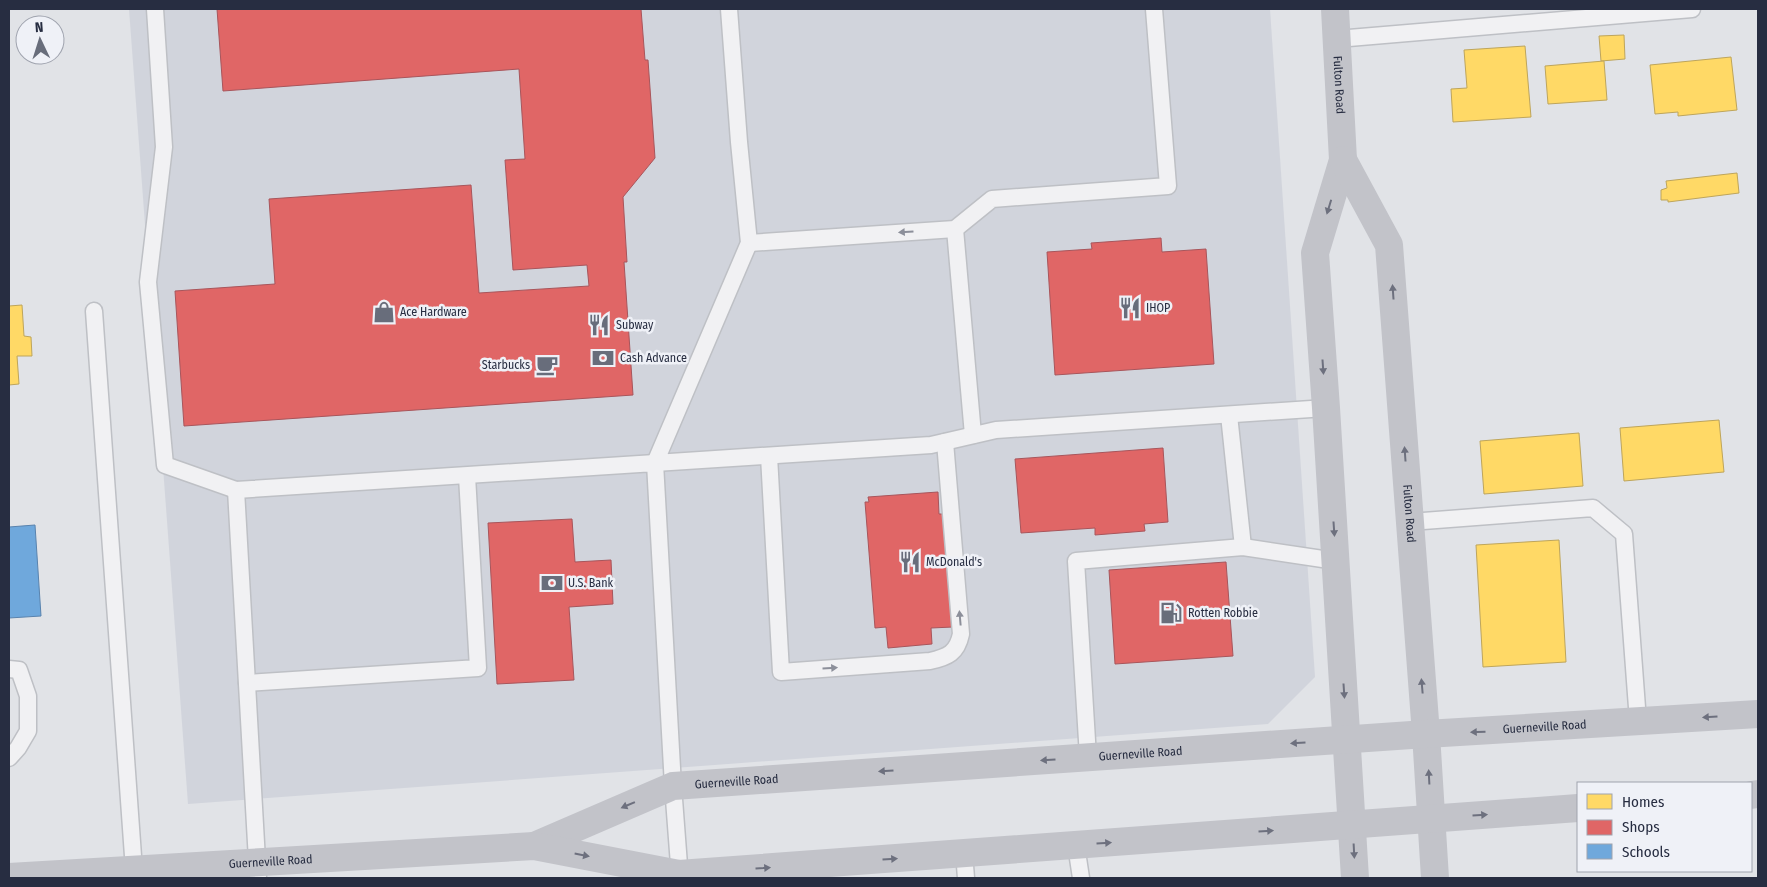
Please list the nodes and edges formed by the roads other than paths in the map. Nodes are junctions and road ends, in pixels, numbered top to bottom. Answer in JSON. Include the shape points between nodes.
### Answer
{"nodes":[{"id":1,"x":155,"y":9,"type":"edge"},
{"id":2,"x":729,"y":9,"type":"edge"},
{"id":3,"x":1154,"y":9,"type":"edge"},
{"id":4,"x":1335,"y":9,"type":"edge"},
{"id":5,"x":1692,"y":9,"type":"edge"},
{"id":6,"x":1337,"y":39,"type":"junction"},
{"id":7,"x":1343,"y":160,"type":"junction"},
{"id":8,"x":955,"y":229,"type":"junction"},
{"id":9,"x":749,"y":243,"type":"junction"},
{"id":10,"x":94,"y":311,"type":"dead end"},
{"id":11,"x":1326,"y":408,"type":"junction"},
{"id":12,"x":1229,"y":415,"type":"junction"},
{"id":13,"x":973,"y":435,"type":"junction"},
{"id":14,"x":945,"y":442,"type":"junction"},
{"id":15,"x":769,"y":456,"type":"junction"},
{"id":16,"x":655,"y":463,"type":"junction"},
{"id":17,"x":467,"y":476,"type":"junction"},
{"id":18,"x":236,"y":490,"type":"junction"},
{"id":19,"x":1410,"y":522,"type":"junction"},
{"id":20,"x":1243,"y":547,"type":"junction"},
{"id":21,"x":1336,"y":561,"type":"junction"},
{"id":22,"x":9,"y":669,"type":"edge"},
{"id":23,"x":247,"y":683,"type":"junction"},
{"id":24,"x":1758,"y":714,"type":"edge"},
{"id":25,"x":1638,"y":722,"type":"junction"},
{"id":26,"x":1426,"y":734,"type":"junction"},
{"id":27,"x":1346,"y":740,"type":"junction"},
{"id":28,"x":1088,"y":757,"type":"junction"},
{"id":29,"x":9,"y":758,"type":"edge"},
{"id":30,"x":673,"y":786,"type":"junction"},
{"id":31,"x":1577,"y":808,"type":"edge"},
{"id":32,"x":1431,"y":818,"type":"junction"},
{"id":33,"x":1352,"y":824,"type":"junction"},
{"id":34,"x":1076,"y":845,"type":"junction"},
{"id":35,"x":534,"y":846,"type":"junction"},
{"id":36,"x":966,"y":866,"type":"edge"},
{"id":37,"x":134,"y":870,"type":"junction"},
{"id":38,"x":258,"y":870,"type":"edge"},
{"id":39,"x":680,"y":876,"type":"edge"},
{"id":40,"x":9,"y":877,"type":"edge"},
{"id":41,"x":1081,"y":878,"type":"edge"},
{"id":42,"x":1355,"y":878,"type":"edge"},
{"id":43,"x":1435,"y":878,"type":"edge"}],
"edges":[{"from":1,"to":18,"type":"lane","via":[[164,147],[148,282],[165,465]]},
{"from":2,"to":9,"type":"lane"},
{"from":3,"to":8,"type":"lane","via":[[1168,186],[992,199]]},
{"from":4,"to":6,"type":"main road","name":"Fulton Road"},
{"from":5,"to":6,"type":"lane"},
{"from":6,"to":7,"type":"main road","name":"Fulton Road"},
{"from":7,"to":11,"type":"main road","name":"Fulton Road","one_way":true,"via":[[1315,253]]},
{"from":19,"to":7,"type":"main road","name":"Fulton Road","one_way":true,"via":[[1389,245]]},
{"from":8,"to":9,"type":"lane","one_way":true},
{"from":8,"to":13,"type":"lane"},
{"from":9,"to":16,"type":"lane"},
{"from":10,"to":37,"type":"lane"},
{"from":11,"to":12,"type":"lane"},
{"from":11,"to":21,"type":"main road","name":"Fulton Road","one_way":true},
{"from":12,"to":13,"type":"lane","via":[[996,430]]},
{"from":12,"to":20,"type":"lane"},
{"from":13,"to":14,"type":"lane"},
{"from":14,"to":15,"type":"lane"},
{"from":15,"to":14,"type":"lane","one_way":true,"via":[[781,672],[930,661],[947,657],[959,645],[961,634]]},
{"from":15,"to":16,"type":"lane"},
{"from":16,"to":17,"type":"lane"},
{"from":16,"to":30,"type":"lane"},
{"from":17,"to":18,"type":"lane"},
{"from":17,"to":23,"type":"lane","via":[[478,668]]},
{"from":18,"to":23,"type":"lane"},
{"from":19,"to":25,"type":"lane","via":[[1592,508],[1624,534]]},
{"from":26,"to":19,"type":"main road","name":"Fulton Road","one_way":true},
{"from":20,"to":21,"type":"lane"},
{"from":20,"to":28,"type":"lane","via":[[1076,561]]},
{"from":21,"to":27,"type":"main road","name":"Fulton Road","one_way":true},
{"from":22,"to":29,"type":"lane","via":[[18,670],[28,696],[28,731]]},
{"from":23,"to":38,"type":"lane"},
{"from":24,"to":25,"type":"main road","name":"Guerneville Road","one_way":true},
{"from":25,"to":26,"type":"main road","name":"Guerneville Road","one_way":true},
{"from":26,"to":27,"type":"main road","name":"Guerneville Road"},
{"from":32,"to":26,"type":"main road","name":"Fulton Road","one_way":true},
{"from":27,"to":28,"type":"main road","name":"Guerneville Road","one_way":true},
{"from":27,"to":33,"type":"main road","name":"Fulton Road"},
{"from":28,"to":30,"type":"main road","name":"Guerneville Road","one_way":true},
{"from":30,"to":35,"type":"main road","name":"Guerneville Road","one_way":true},
{"from":30,"to":39,"type":"lane"},
{"from":32,"to":31,"type":"main road","name":"Guerneville Road","one_way":true},
{"from":32,"to":33,"type":"main road","name":"Guerneville Road"},
{"from":32,"to":43,"type":"main road","name":"Fulton Road"},
{"from":34,"to":33,"type":"main road","name":"Guerneville Road","one_way":true},
{"from":33,"to":42,"type":"main road","name":"Fulton Road","one_way":true},
{"from":34,"to":36,"type":"main road","name":"Guerneville Road"},
{"from":34,"to":41,"type":"lane"},
{"from":35,"to":38,"type":"main road","name":"Guerneville Road"},
{"from":35,"to":39,"type":"main road","name":"Guerneville Road","one_way":true},
{"from":39,"to":36,"type":"main road","name":"Guerneville Road","one_way":true},
{"from":37,"to":38,"type":"main road","name":"Guerneville Road"},
{"from":37,"to":40,"type":"main road","name":"Guerneville Road"}]}
